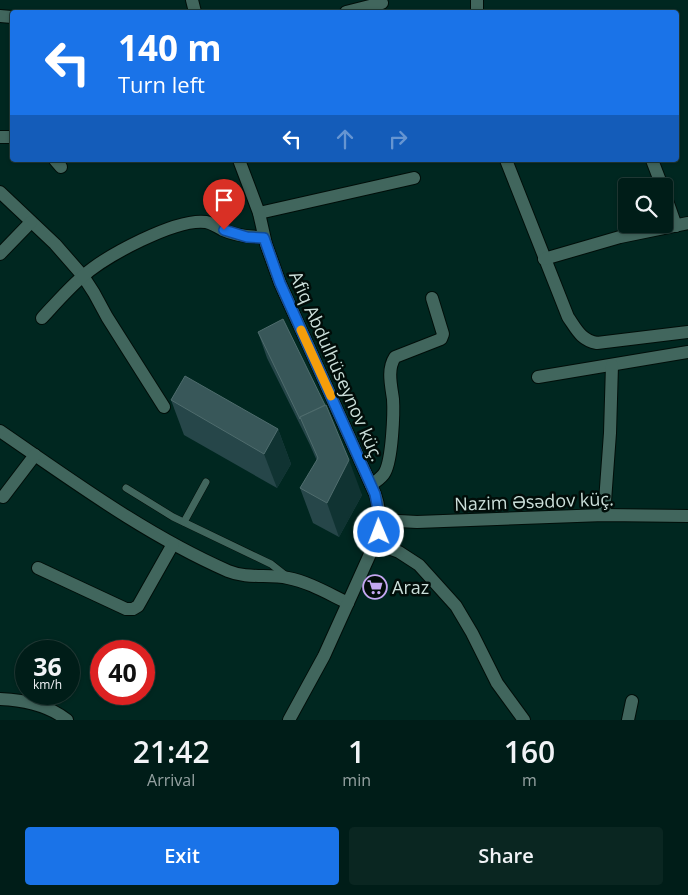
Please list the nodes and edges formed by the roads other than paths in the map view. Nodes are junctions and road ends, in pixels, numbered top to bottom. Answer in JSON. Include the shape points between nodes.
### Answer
{"nodes":[{"id":1,"x":382,"y":3,"type":"dead end"},
{"id":2,"x":354,"y":10,"type":"edge"},
{"id":3,"x":240,"y":162,"type":"edge"},
{"id":4,"x":507,"y":162,"type":"edge"},
{"id":5,"x":653,"y":162,"type":"edge"},
{"id":6,"x":414,"y":178,"type":"dead end"},
{"id":7,"x":659,"y":178,"type":"edge"},
{"id":8,"x":0,"y":192,"type":"edge"},
{"id":9,"x":673,"y":208,"type":"edge"},
{"id":10,"x":259,"y":214,"type":"junction"},
{"id":11,"x":31,"y":222,"type":"junction"},
{"id":12,"x":682,"y":224,"type":"edge"},
{"id":13,"x":264,"y":238,"type":"junction"},
{"id":14,"x":0,"y":254,"type":"edge"},
{"id":15,"x":544,"y":259,"type":"junction"},
{"id":16,"x":83,"y":276,"type":"junction"},
{"id":17,"x":432,"y":298,"type":"dead end"},
{"id":18,"x":42,"y":318,"type":"dead end"},
{"id":19,"x":688,"y":332,"type":"edge"},
{"id":20,"x":688,"y":352,"type":"edge"},
{"id":21,"x":612,"y":365,"type":"junction"},
{"id":22,"x":538,"y":377,"type":"dead end"},
{"id":23,"x":164,"y":407,"type":"dead end"},
{"id":24,"x":0,"y":431,"type":"edge"},
{"id":25,"x":35,"y":454,"type":"junction"},
{"id":26,"x":206,"y":482,"type":"dead end"},
{"id":27,"x":371,"y":485,"type":"junction"},
{"id":28,"x":126,"y":488,"type":"dead end"},
{"id":29,"x":3,"y":497,"type":"dead end"},
{"id":30,"x":604,"y":515,"type":"junction"},
{"id":31,"x":688,"y":516,"type":"edge"},
{"id":32,"x":380,"y":520,"type":"junction"},
{"id":33,"x":184,"y":522,"type":"junction"},
{"id":34,"x":375,"y":543,"type":"junction"},
{"id":35,"x":173,"y":544,"type":"junction"},
{"id":36,"x":38,"y":568,"type":"dead end"},
{"id":37,"x":287,"y":577,"type":"junction"},
{"id":38,"x":348,"y":603,"type":"junction"},
{"id":39,"x":0,"y":698,"type":"edge"},
{"id":40,"x":632,"y":701,"type":"dead end"},
{"id":41,"x":67,"y":720,"type":"edge"},
{"id":42,"x":290,"y":720,"type":"edge"},
{"id":43,"x":524,"y":720,"type":"edge"},
{"id":44,"x":628,"y":720,"type":"edge"}],
"edges":[{"from":1,"to":2,"type":"street"},
{"from":3,"to":10,"type":"street","name":"Afiq Abdulhüseynov küç."},
{"from":4,"to":15,"type":"street"},
{"from":5,"to":7,"type":"street"},
{"from":6,"to":10,"type":"street"},
{"from":8,"to":11,"type":"street"},
{"from":9,"to":12,"type":"street"},
{"from":10,"to":13,"type":"street","name":"Afiq Abdulhüseynov küç."},
{"from":11,"to":14,"type":"street"},
{"from":11,"to":16,"type":"street"},
{"from":12,"to":15,"type":"street","via":[[620,237]]},
{"from":13,"to":16,"type":"street","via":[[247,237],[208,222],[190,222],[110,257]]},
{"from":13,"to":27,"type":"street","name":"Afiq Abdulhüseynov küç.","via":[[280,283]]},
{"from":15,"to":19,"type":"street","via":[[568,317],[587,341],[597,343]]},
{"from":16,"to":18,"type":"street"},
{"from":16,"to":23,"type":"street"},
{"from":17,"to":27,"type":"street","via":[[444,334],[441,339],[394,357],[390,364],[393,402],[391,445],[386,470]]},
{"from":20,"to":21,"type":"street"},
{"from":21,"to":22,"type":"street"},
{"from":21,"to":30,"type":"street"},
{"from":24,"to":25,"type":"street"},
{"from":25,"to":29,"type":"street"},
{"from":25,"to":35,"type":"street"},
{"from":26,"to":33,"type":"lane"},
{"from":27,"to":32,"type":"street","name":"Afiq Abdulhüseynov küç."},
{"from":28,"to":33,"type":"lane"},
{"from":30,"to":31,"type":"street","name":"Nazim Əsədov küç."},
{"from":30,"to":32,"type":"street","name":"Nazim Əsədov küç.","via":[[417,522]]},
{"from":32,"to":34,"type":"street","name":"Afiq Abdulhüseynov küç."},
{"from":33,"to":37,"type":"lane","via":[[272,564]]},
{"from":34,"to":38,"type":"street","name":"Afiq Abdulhüseynov küç."},
{"from":34,"to":43,"type":"street","via":[[399,552],[419,566],[456,606],[497,683]]},
{"from":35,"to":36,"type":"street","via":[[138,606],[133,609],[126,609]]},
{"from":35,"to":37,"type":"street","via":[[230,572]]},
{"from":37,"to":38,"type":"street"},
{"from":38,"to":42,"type":"street","name":"Afiq Abdulhüseynov küç."},
{"from":39,"to":41,"type":"street","via":[[44,707]]},
{"from":40,"to":44,"type":"street"}]}
